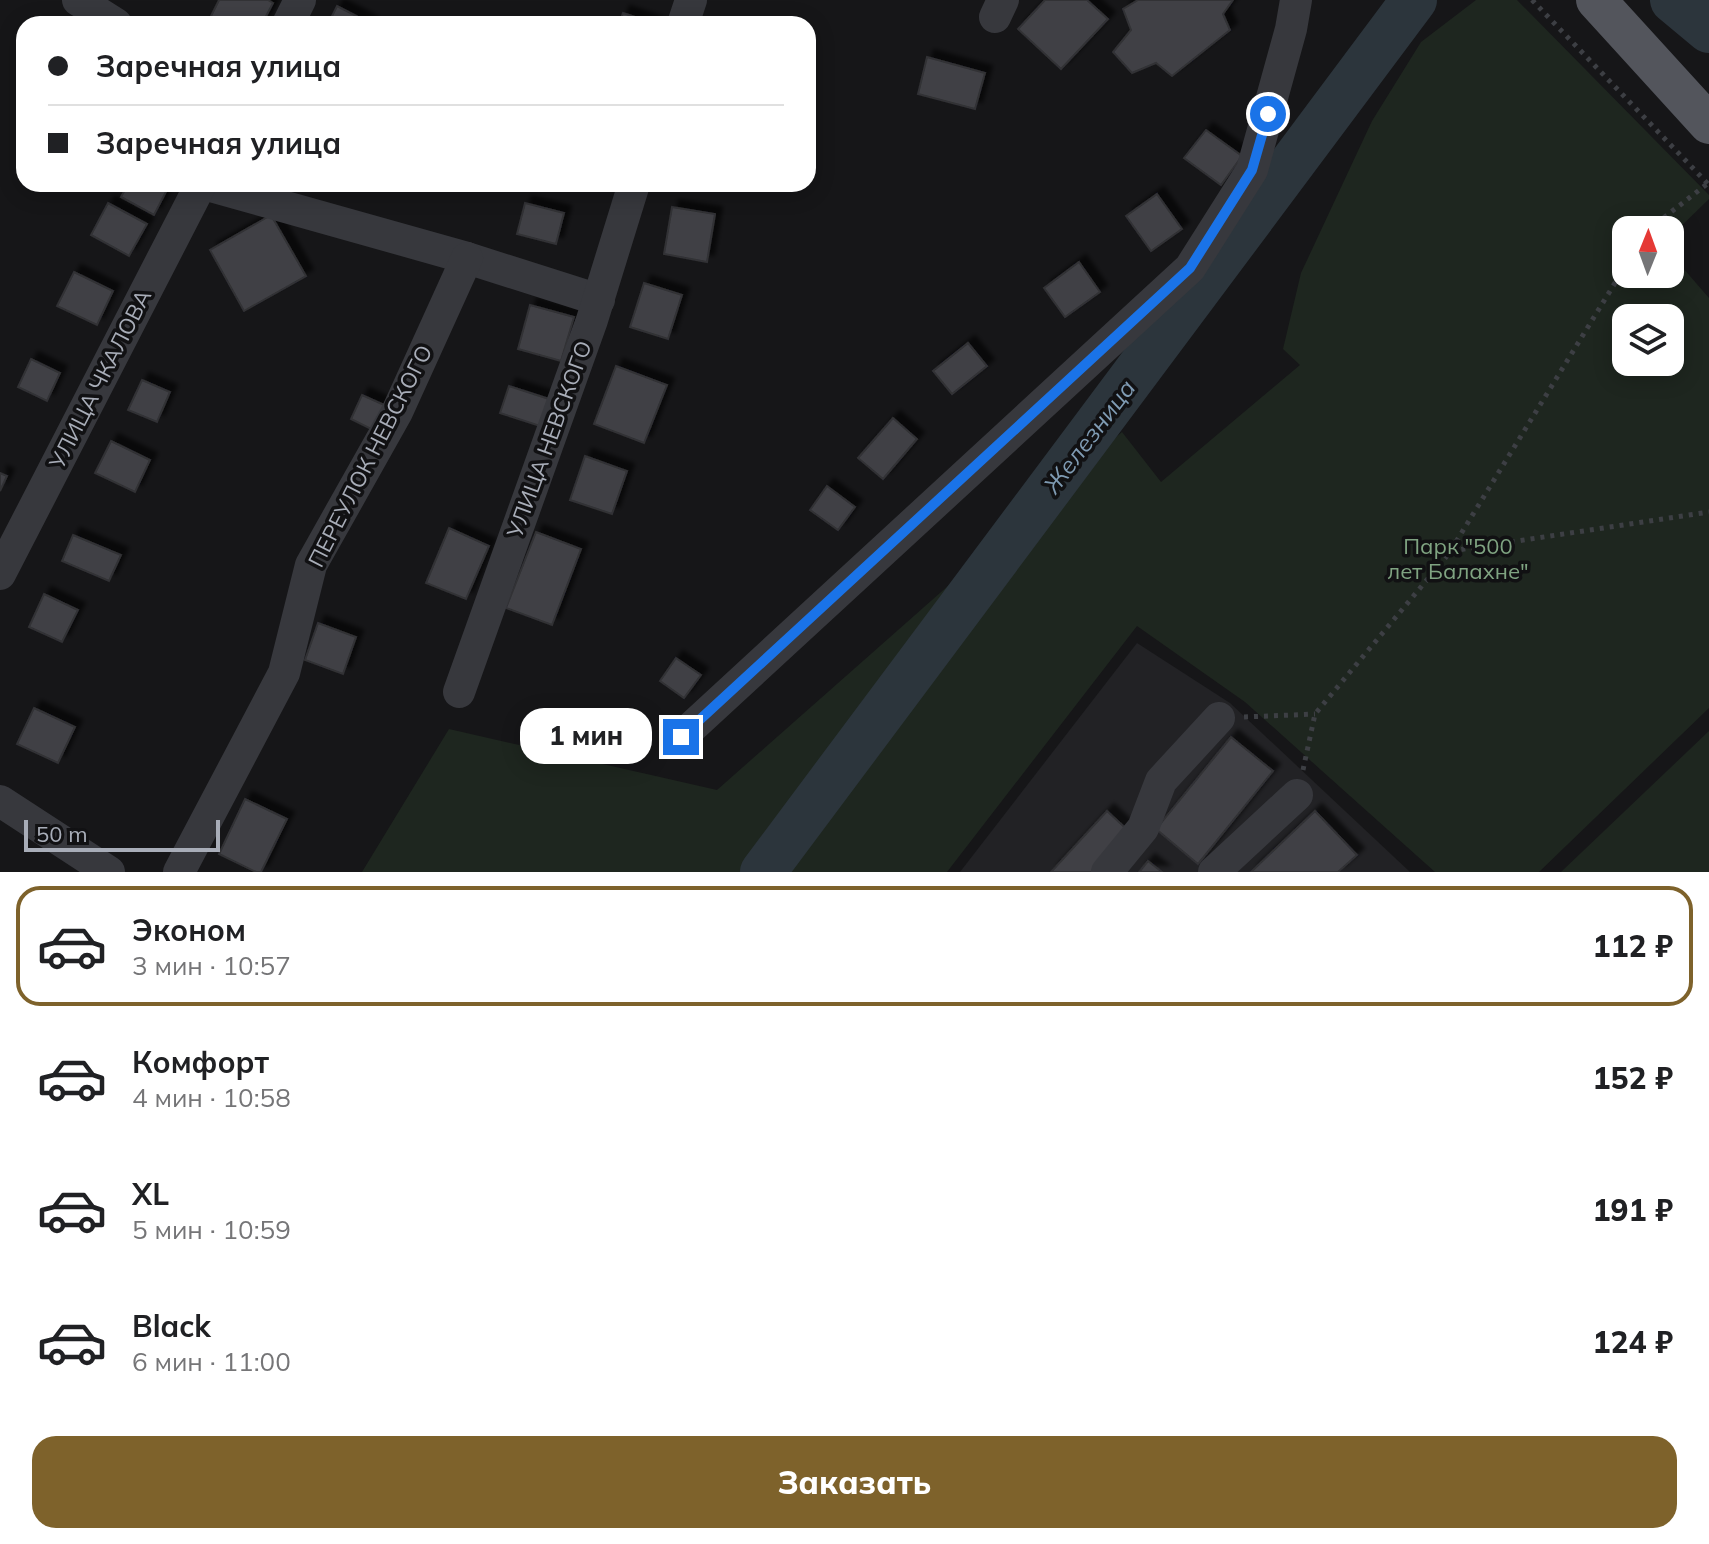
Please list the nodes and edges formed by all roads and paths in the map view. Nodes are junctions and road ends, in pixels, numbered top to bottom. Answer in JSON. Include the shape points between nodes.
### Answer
{"nodes":[{"id":1,"x":78,"y":0,"type":"edge"},
{"id":2,"x":1296,"y":0,"type":"edge"},
{"id":3,"x":1532,"y":0,"type":"edge"},
{"id":4,"x":1596,"y":0,"type":"edge"},
{"id":5,"x":103,"y":16,"type":"edge"},
{"id":6,"x":1709,"y":124,"type":"edge"},
{"id":7,"x":1708,"y":184,"type":"edge"},
{"id":8,"x":199,"y":192,"type":"edge"},
{"id":9,"x":232,"y":192,"type":"edge"},
{"id":10,"x":632,"y":192,"type":"edge"},
{"id":11,"x":1666,"y":216,"type":"edge"},
{"id":12,"x":467,"y":258,"type":"junction"},
{"id":13,"x":1612,"y":288,"type":"edge"},
{"id":14,"x":599,"y":300,"type":"junction"},
{"id":15,"x":1709,"y":512,"type":"edge"},
{"id":16,"x":1451,"y":551,"type":"junction"},
{"id":17,"x":0,"y":574,"type":"edge"},
{"id":18,"x":459,"y":692,"type":"dead end"},
{"id":19,"x":1315,"y":714,"type":"junction"},
{"id":20,"x":1219,"y":718,"type":"joint"},
{"id":21,"x":681,"y":737,"type":"dead end"},
{"id":22,"x":1297,"y":795,"type":"joint"},
{"id":23,"x":0,"y":801,"type":"edge"},
{"id":24,"x":109,"y":872,"type":"edge"},
{"id":25,"x":179,"y":872,"type":"edge"},
{"id":26,"x":1107,"y":872,"type":"edge"},
{"id":27,"x":1214,"y":872,"type":"edge"}],
"edges":[{"from":1,"to":5,"type":"street"},
{"from":2,"to":21,"type":"street","via":[[1252,170],[1190,268]]},
{"from":3,"to":7,"type":"path"},
{"from":4,"to":6,"type":"main road"},
{"from":7,"to":11,"type":"path"},
{"from":8,"to":17,"type":"street","name":"УЛИЦА ЧКАЛОВА"},
{"from":9,"to":12,"type":"street"},
{"from":10,"to":14,"type":"street","name":"УЛИЦА НЕВСКОГО"},
{"from":12,"to":14,"type":"street"},
{"from":12,"to":25,"type":"street","name":"ПЕРЕУЛОК НЕВСКОГО","via":[[397,412],[311,565],[284,673]]},
{"from":13,"to":16,"type":"path"},
{"from":14,"to":18,"type":"street","name":"УЛИЦА НЕВСКОГО"},
{"from":15,"to":16,"type":"path"},
{"from":16,"to":19,"type":"path"},
{"from":19,"to":20,"type":"path"},
{"from":19,"to":22,"type":"path"},
{"from":20,"to":26,"type":"street","via":[[1161,781],[1143,828]]},
{"from":22,"to":27,"type":"street"},
{"from":23,"to":24,"type":"street"}]}
